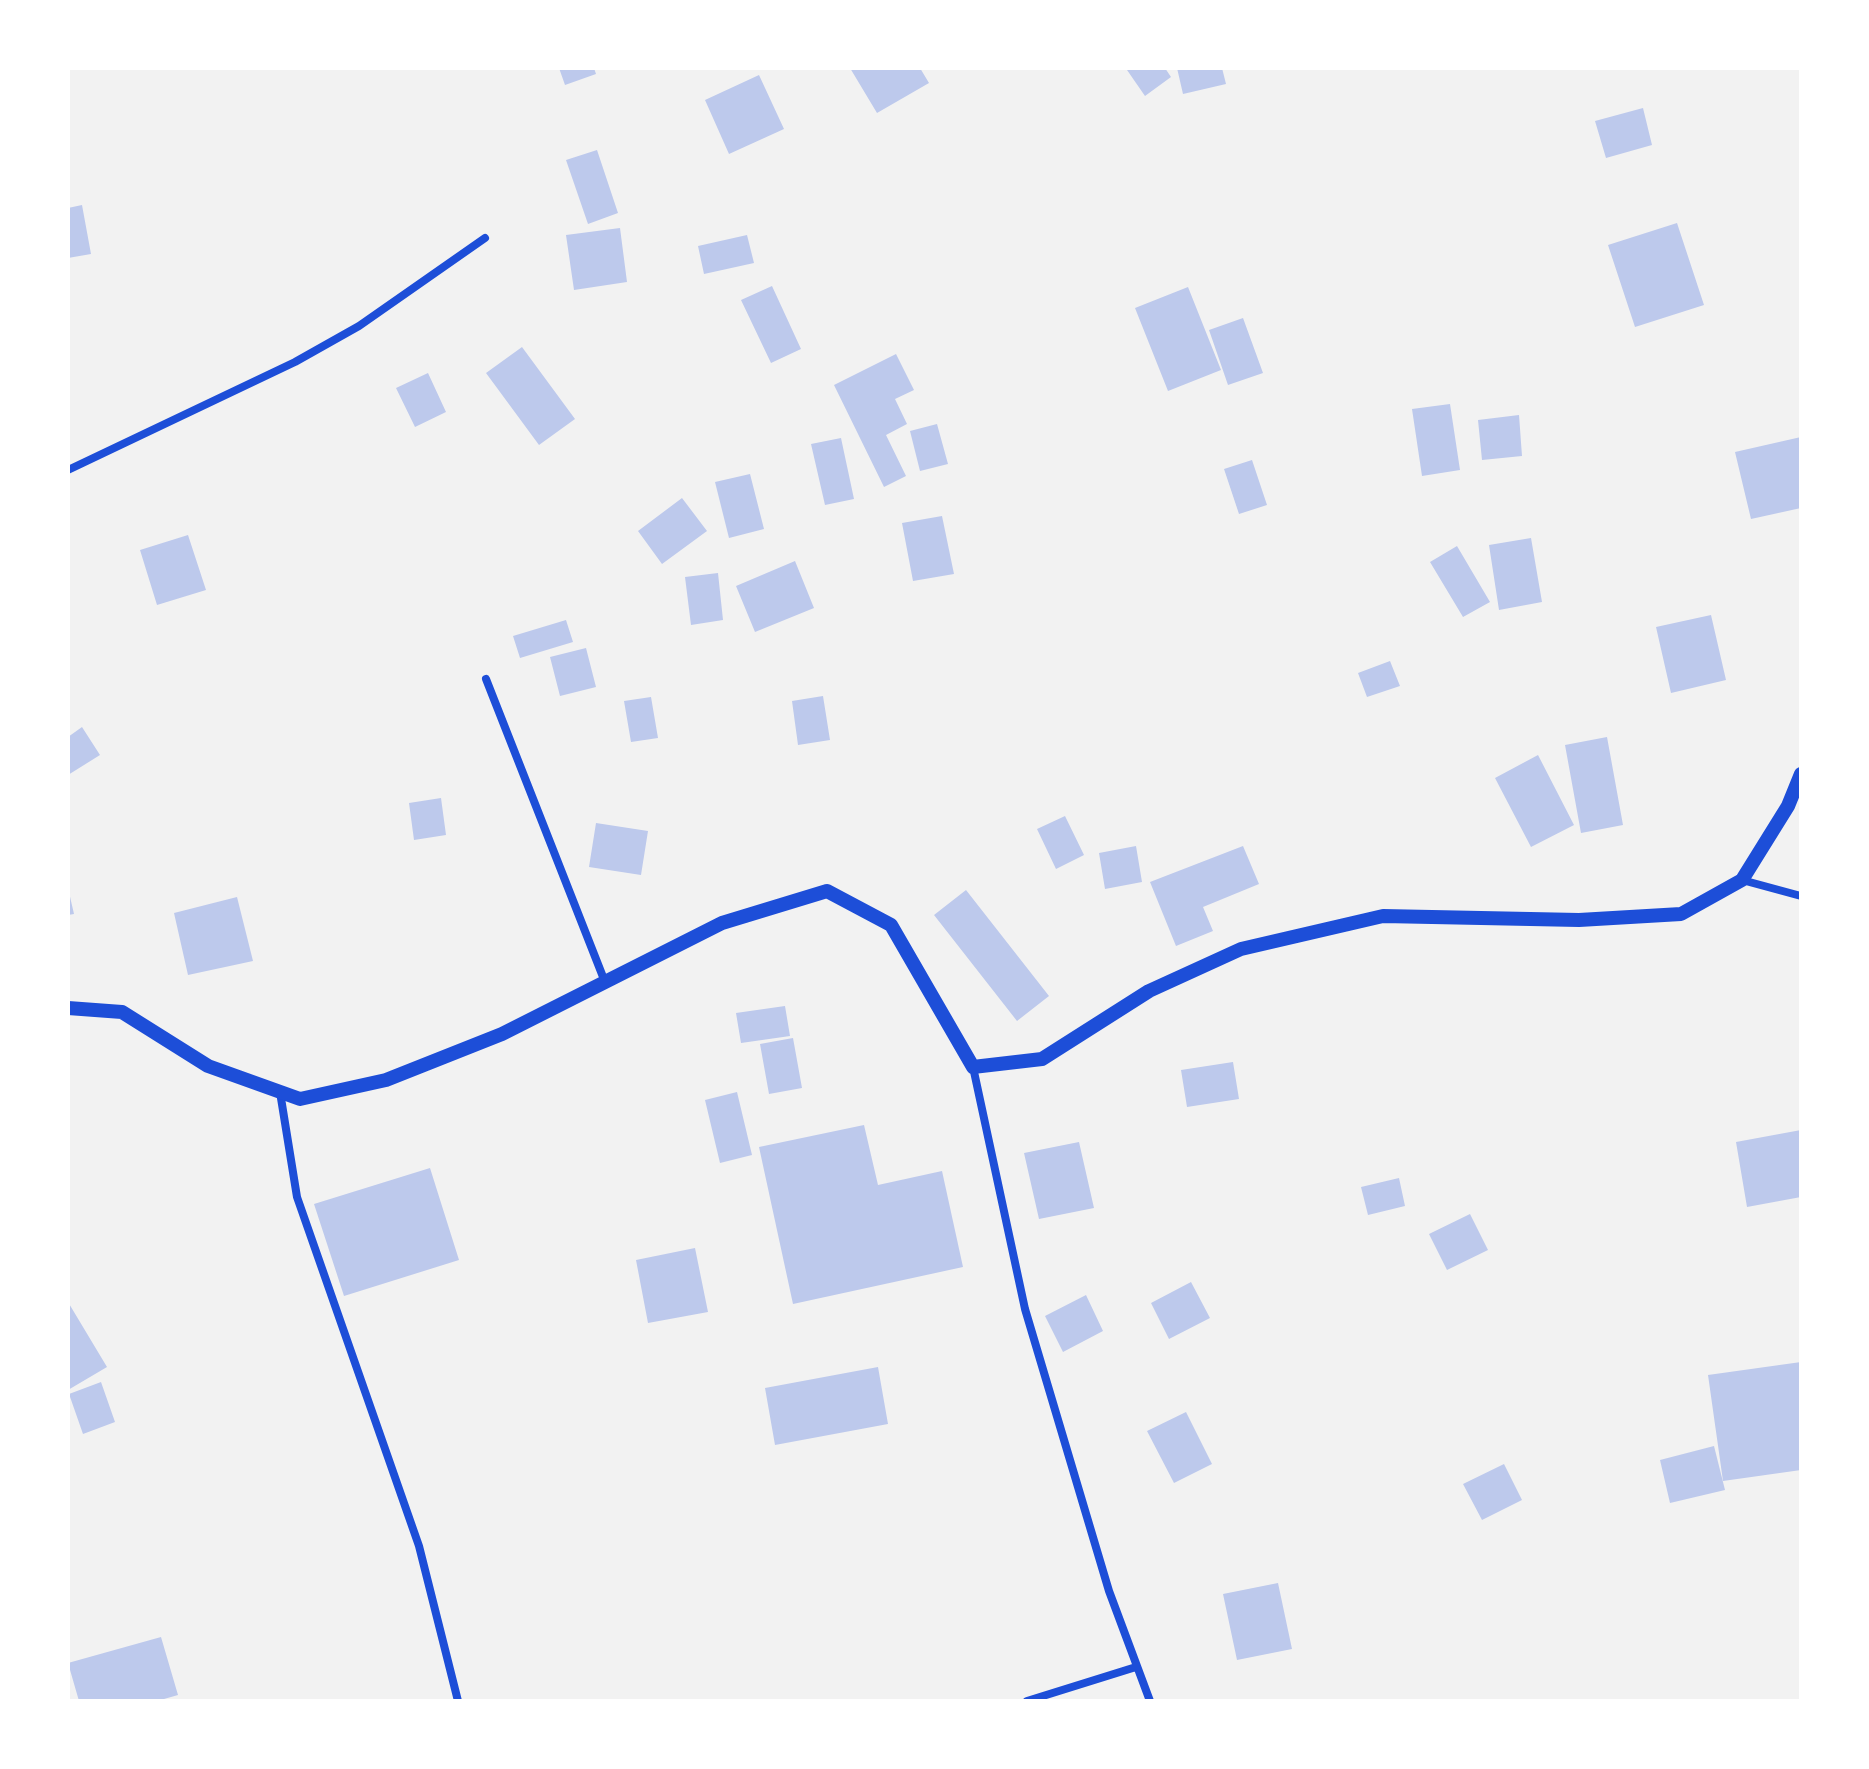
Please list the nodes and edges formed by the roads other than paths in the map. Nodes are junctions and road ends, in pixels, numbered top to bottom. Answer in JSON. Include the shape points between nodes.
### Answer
{"nodes":[{"id":1,"x":485,"y":238,"type":"dead end"},
{"id":2,"x":68,"y":470,"type":"edge"},
{"id":3,"x":486,"y":679,"type":"dead end"},
{"id":4,"x":1801,"y":774,"type":"edge"},
{"id":5,"x":1742,"y":880,"type":"junction"},
{"id":6,"x":1801,"y":896,"type":"edge"},
{"id":7,"x":605,"y":982,"type":"junction"},
{"id":8,"x":68,"y":1008,"type":"edge"},
{"id":9,"x":973,"y":1067,"type":"junction"},
{"id":10,"x":280,"y":1091,"type":"junction"},
{"id":11,"x":1136,"y":1667,"type":"junction"},
{"id":12,"x":458,"y":1701,"type":"edge"},
{"id":13,"x":1027,"y":1701,"type":"edge"},
{"id":14,"x":1150,"y":1701,"type":"edge"}],
"edges":[{"from":1,"to":2,"type":"street","via":[[359,326],[295,362]]},
{"from":3,"to":7,"type":"street"},
{"from":4,"to":5,"type":"street","via":[[1788,806]]},
{"from":5,"to":6,"type":"street"},
{"from":5,"to":9,"type":"street","via":[[1681,914],[1579,920],[1383,916],[1241,949],[1149,991],[1042,1059]]},
{"from":7,"to":9,"type":"street","via":[[722,923],[827,891],[891,925]]},
{"from":7,"to":10,"type":"street","via":[[502,1034],[386,1080],[300,1099]]},
{"from":8,"to":10,"type":"street","via":[[122,1012],[208,1066]]},
{"from":9,"to":11,"type":"street","via":[[1025,1309]]},
{"from":10,"to":12,"type":"street","via":[[297,1197],[419,1546]]},
{"from":11,"to":13,"type":"street"},
{"from":11,"to":14,"type":"street"}]}
